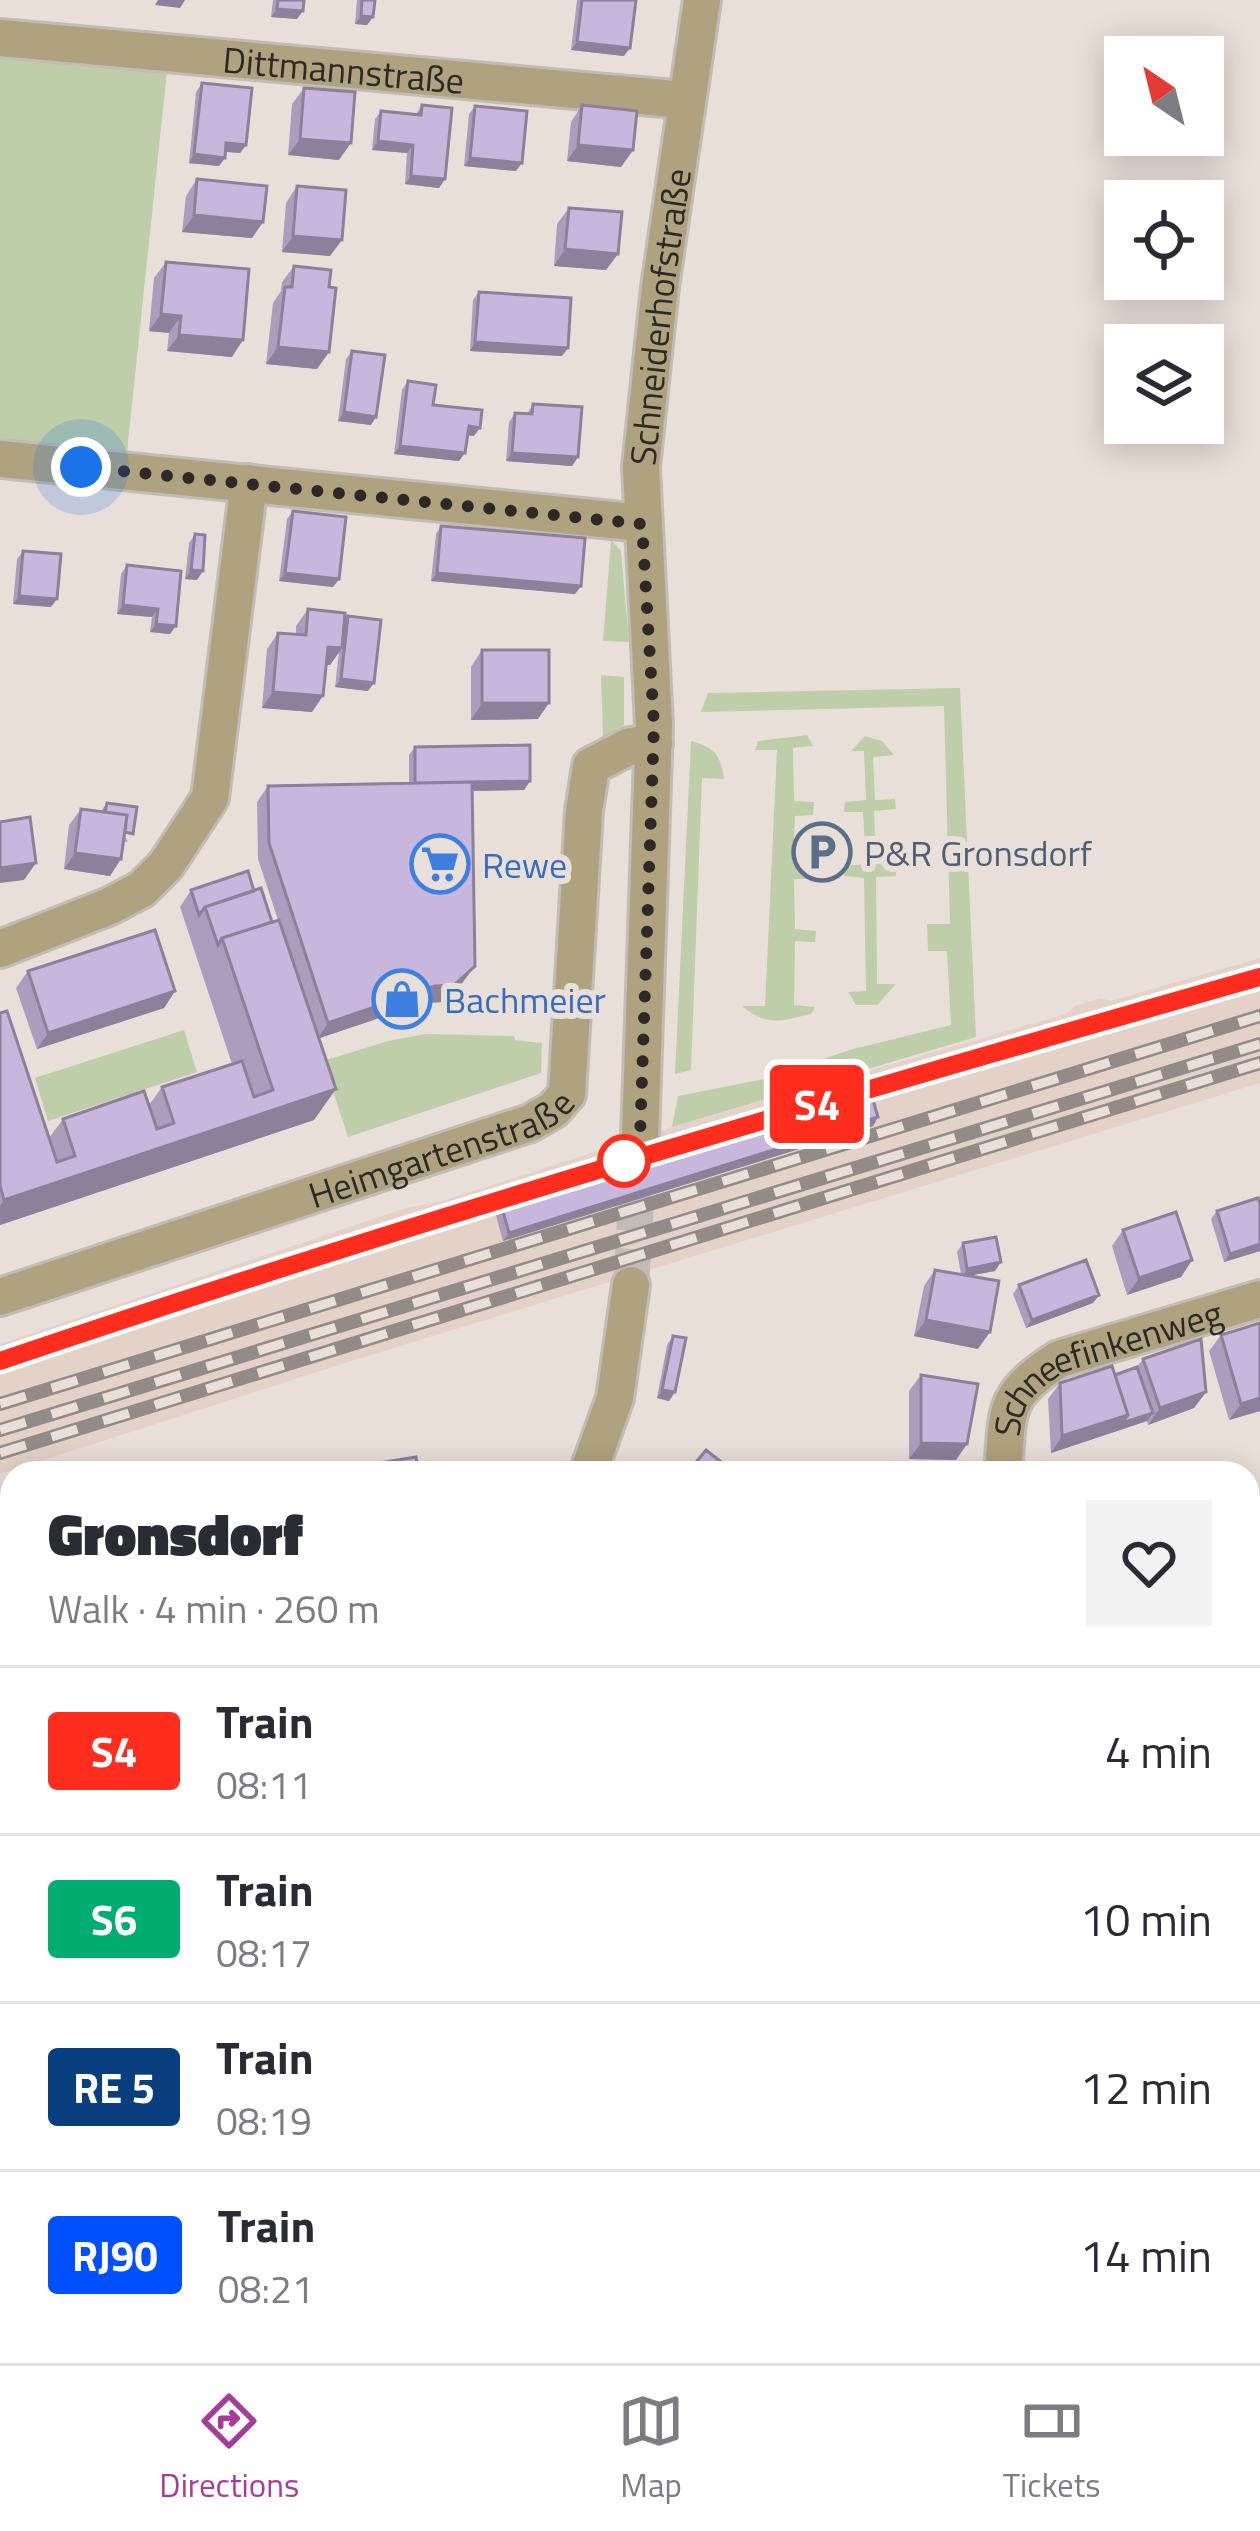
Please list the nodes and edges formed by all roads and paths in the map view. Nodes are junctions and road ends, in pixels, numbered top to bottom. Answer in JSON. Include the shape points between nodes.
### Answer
{"nodes":[{"id":1,"x":702,"y":0,"type":"edge"},
{"id":2,"x":0,"y":38,"type":"edge"},
{"id":3,"x":685,"y":100,"type":"junction"},
{"id":4,"x":0,"y":459,"type":"edge"},
{"id":5,"x":248,"y":483,"type":"junction"},
{"id":6,"x":642,"y":524,"type":"junction"},
{"id":7,"x":654,"y":743,"type":"junction"},
{"id":8,"x":0,"y":949,"type":"edge"},
{"id":9,"x":640,"y":1138,"type":"tunnel mouth"},
{"id":10,"x":631,"y":1285,"type":"tunnel mouth"},
{"id":11,"x":0,"y":1297,"type":"edge"},
{"id":12,"x":1260,"y":1299,"type":"edge"},
{"id":13,"x":593,"y":1461,"type":"edge"},
{"id":14,"x":1004,"y":1461,"type":"edge"}],
"edges":[{"from":1,"to":3,"type":"street","name":"Schneiderhofstraße"},
{"from":2,"to":3,"type":"street","name":"Dittmannstraße"},
{"from":3,"to":6,"type":"street","name":"Schneiderhofstraße","via":[[641,467]]},
{"from":4,"to":5,"type":"street"},
{"from":5,"to":6,"type":"street"},
{"from":5,"to":8,"type":"street","via":[[210,798],[142,889]]},
{"from":6,"to":7,"type":"street","name":"Schneiderhofstraße"},
{"from":7,"to":9,"type":"street","name":"Schneiderhofstraße"},
{"from":7,"to":11,"type":"street","name":"Heimgartenstraße","via":[[591,766],[567,1094],[553,1110]]},
{"from":10,"to":13,"type":"street","via":[[614,1398]]},
{"from":12,"to":14,"type":"street","name":"Schneefinkenweg","via":[[1059,1359],[1021,1385],[1007,1416]]}]}
